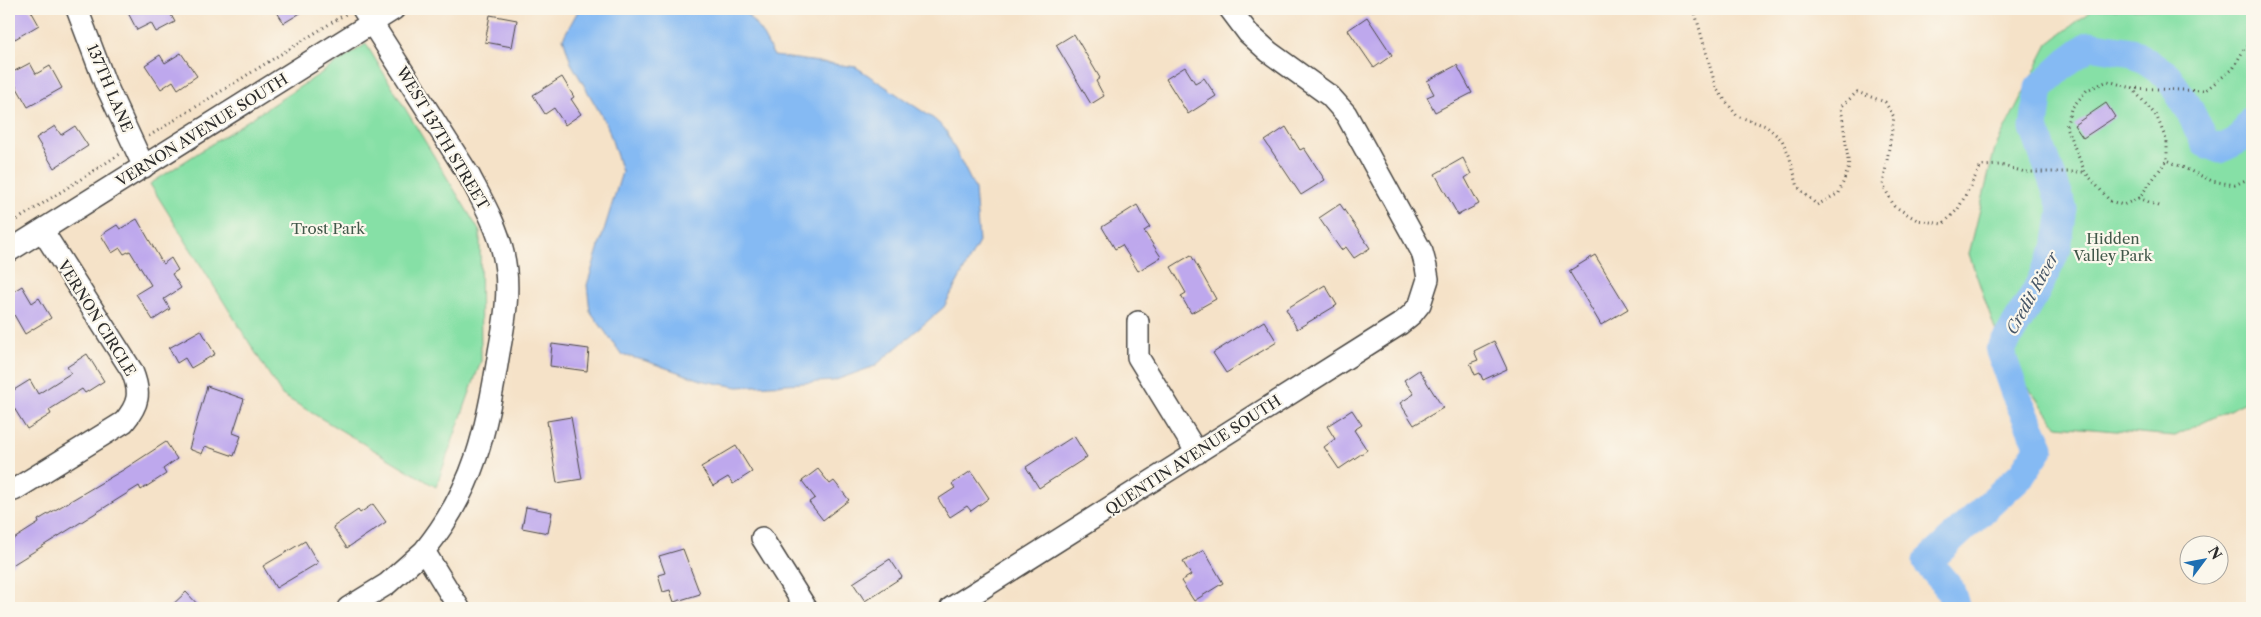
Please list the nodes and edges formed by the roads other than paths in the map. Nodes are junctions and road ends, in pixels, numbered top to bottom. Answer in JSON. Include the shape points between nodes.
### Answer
{"nodes":[{"id":1,"x":77,"y":9,"type":"edge"},
{"id":2,"x":394,"y":9,"type":"edge"},
{"id":3,"x":1230,"y":9,"type":"edge"},
{"id":4,"x":368,"y":16,"type":"edge"},
{"id":5,"x":144,"y":167,"type":"junction"},
{"id":6,"x":42,"y":230,"type":"junction"},
{"id":7,"x":9,"y":251,"type":"edge"},
{"id":8,"x":1138,"y":322,"type":"dead end"},
{"id":9,"x":1197,"y":453,"type":"junction"},
{"id":10,"x":9,"y":490,"type":"edge"},
{"id":11,"x":762,"y":538,"type":"dead end"},
{"id":12,"x":424,"y":551,"type":"junction"},
{"id":13,"x":348,"y":608,"type":"edge"},
{"id":14,"x":459,"y":608,"type":"edge"},
{"id":15,"x":806,"y":608,"type":"edge"},
{"id":16,"x":952,"y":608,"type":"edge"}],
"edges":[{"from":1,"to":5,"type":"street","name":"137TH LANE","via":[[105,83]]},
{"from":2,"to":4,"type":"street","name":"VERNON AVENUE SOUTH"},
{"from":3,"to":9,"type":"street","name":"QUENTIN AVENUE SOUTH","via":[[1248,33],[1323,90],[1346,114],[1422,252],[1428,279],[1425,292],[1412,314],[1400,324]]},
{"from":4,"to":5,"type":"street","name":"VERNON AVENUE SOUTH"},
{"from":4,"to":12,"type":"street","name":"WEST 137TH STREET","via":[[470,177],[489,214],[504,255],[506,312],[478,456],[440,532]]},
{"from":5,"to":6,"type":"street","name":"VERNON AVENUE SOUTH"},
{"from":6,"to":7,"type":"street","name":"VERNON AVENUE SOUTH"},
{"from":6,"to":10,"type":"street","name":"VERNON CIRCLE","via":[[132,371],[138,385],[138,399],[124,422],[14,490]]},
{"from":8,"to":9,"type":"street","via":[[1138,357]]},
{"from":9,"to":16,"type":"street","name":"QUENTIN AVENUE SOUTH"},
{"from":11,"to":15,"type":"street"},
{"from":12,"to":13,"type":"street","name":"WEST 137TH STREET","via":[[387,584]]},
{"from":12,"to":14,"type":"street"}]}
